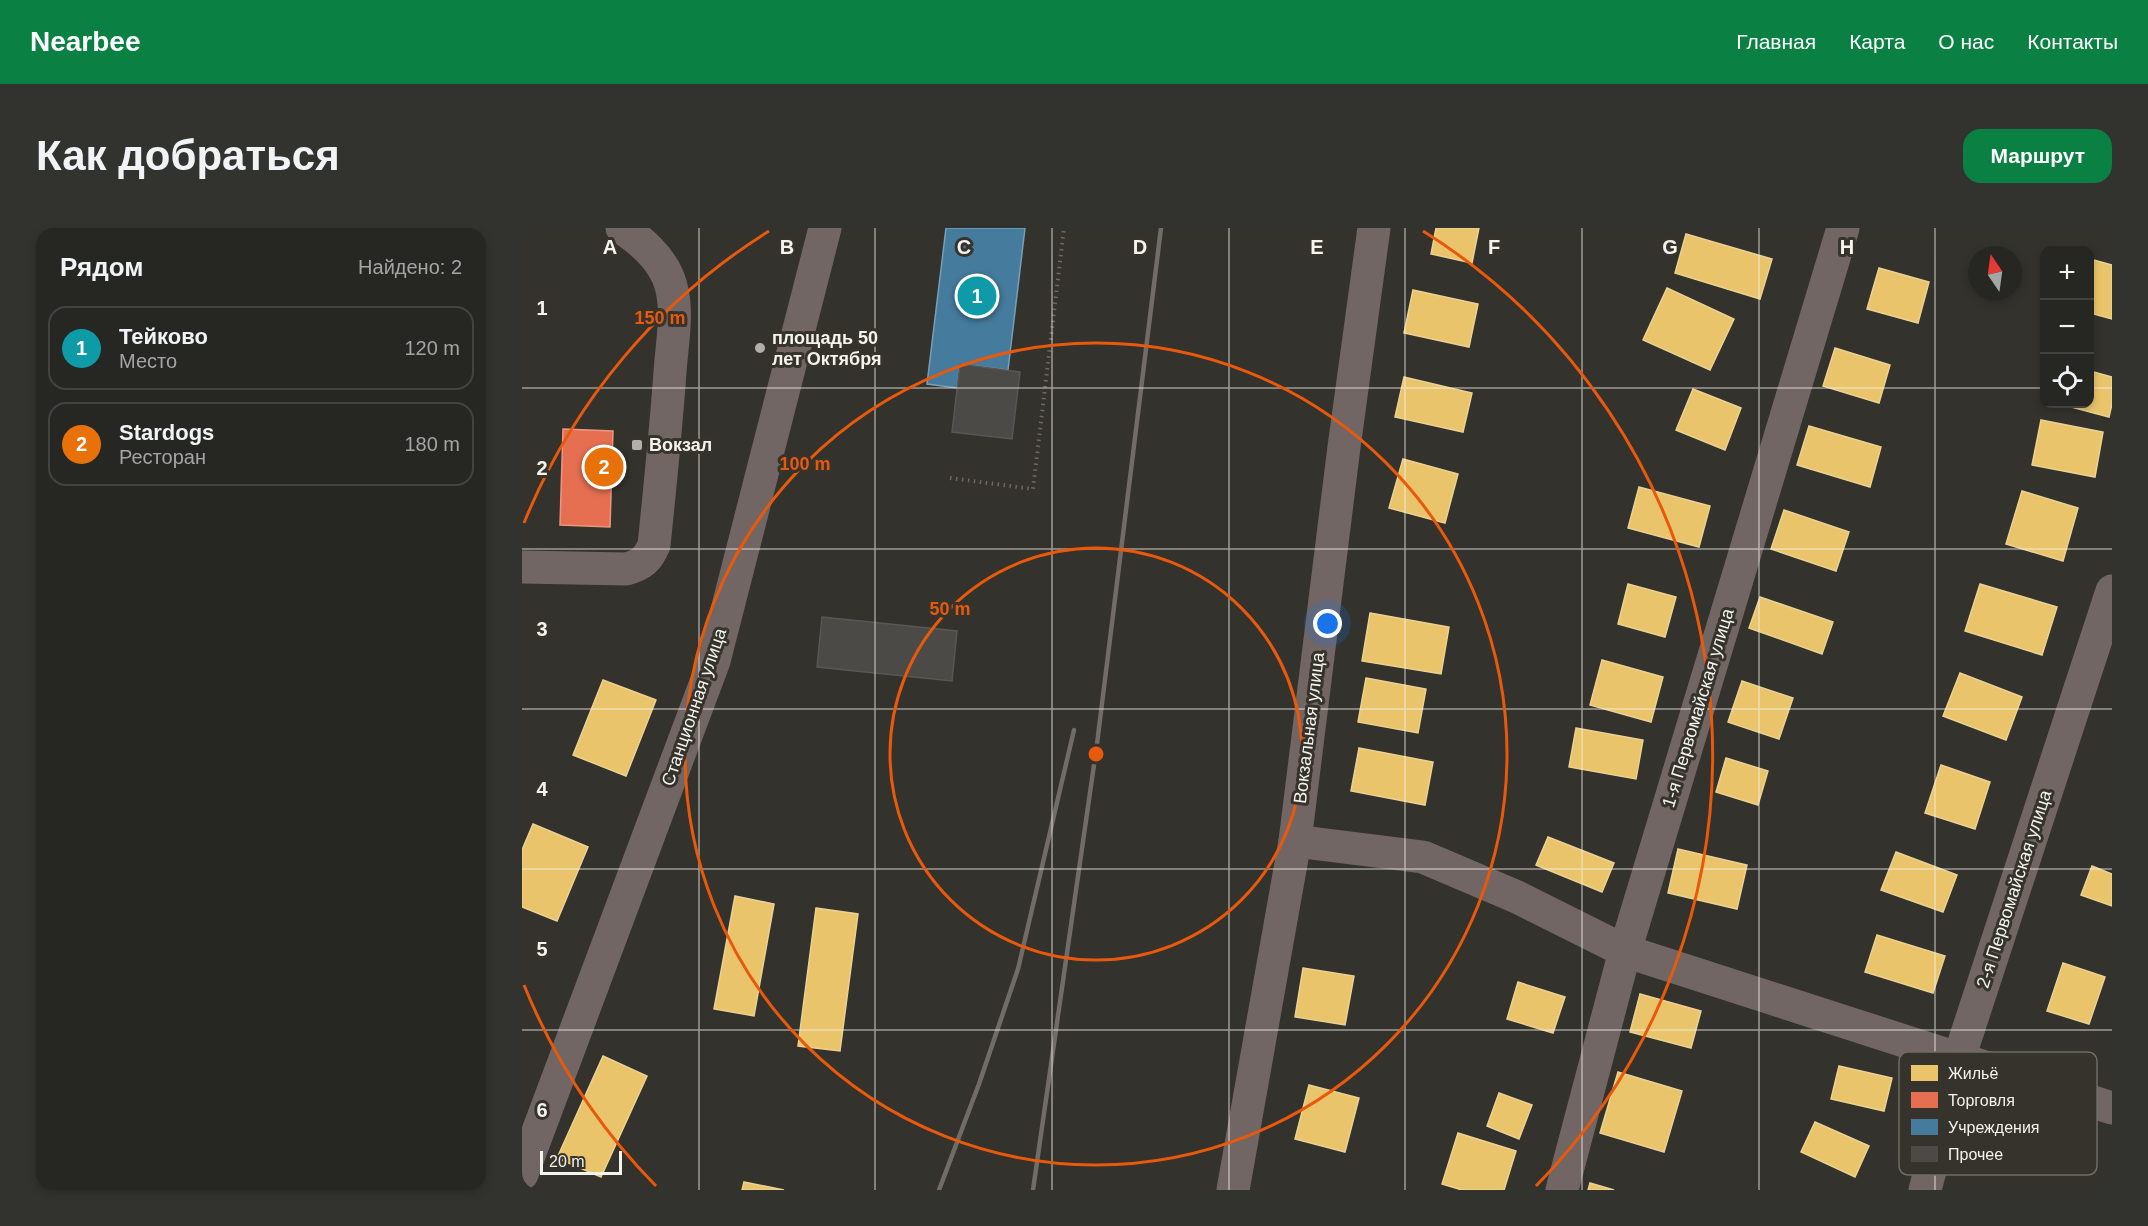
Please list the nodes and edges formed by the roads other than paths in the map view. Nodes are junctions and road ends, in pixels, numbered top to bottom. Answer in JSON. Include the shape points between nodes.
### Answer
{"nodes":[{"id":1,"x":825,"y":228,"type":"edge"},
{"id":2,"x":1374,"y":228,"type":"edge"},
{"id":3,"x":1842,"y":228,"type":"edge"},
{"id":4,"x":633,"y":235,"type":"edge"},
{"id":5,"x":522,"y":567,"type":"edge"},
{"id":6,"x":2112,"y":591,"type":"edge"},
{"id":7,"x":1295,"y":841,"type":"junction"},
{"id":8,"x":1625,"y":951,"type":"junction"},
{"id":9,"x":1940,"y":1052,"type":"edge"},
{"id":10,"x":1961,"y":1052,"type":"edge"},
{"id":11,"x":2097,"y":1103,"type":"edge"},
{"id":12,"x":2112,"y":1108,"type":"edge"},
{"id":13,"x":522,"y":1174,"type":"edge"},
{"id":14,"x":1929,"y":1175,"type":"edge"},
{"id":15,"x":1233,"y":1190,"type":"edge"},
{"id":16,"x":1562,"y":1190,"type":"edge"},
{"id":17,"x":1925,"y":1190,"type":"edge"}],
"edges":[{"from":1,"to":13,"type":"street","name":"Станционная улица","via":[[714,661]]},
{"from":2,"to":7,"type":"street","name":"Вокзальная улица"},
{"from":3,"to":8,"type":"street","name":"1-я Первомайская улица"},
{"from":4,"to":5,"type":"street","via":[[659,260],[675,304],[654,544],[649,558],[626,569]]},
{"from":6,"to":10,"type":"street","name":"2-я Первомайская улица"},
{"from":7,"to":8,"type":"street","via":[[1423,857],[1517,897]]},
{"from":7,"to":15,"type":"street","name":"Вокзальная улица"},
{"from":8,"to":9,"type":"street"},
{"from":8,"to":16,"type":"street","name":"1-я Первомайская улица"},
{"from":11,"to":12,"type":"street"},
{"from":14,"to":17,"type":"street","name":"2-я Первомайская улица"}]}
